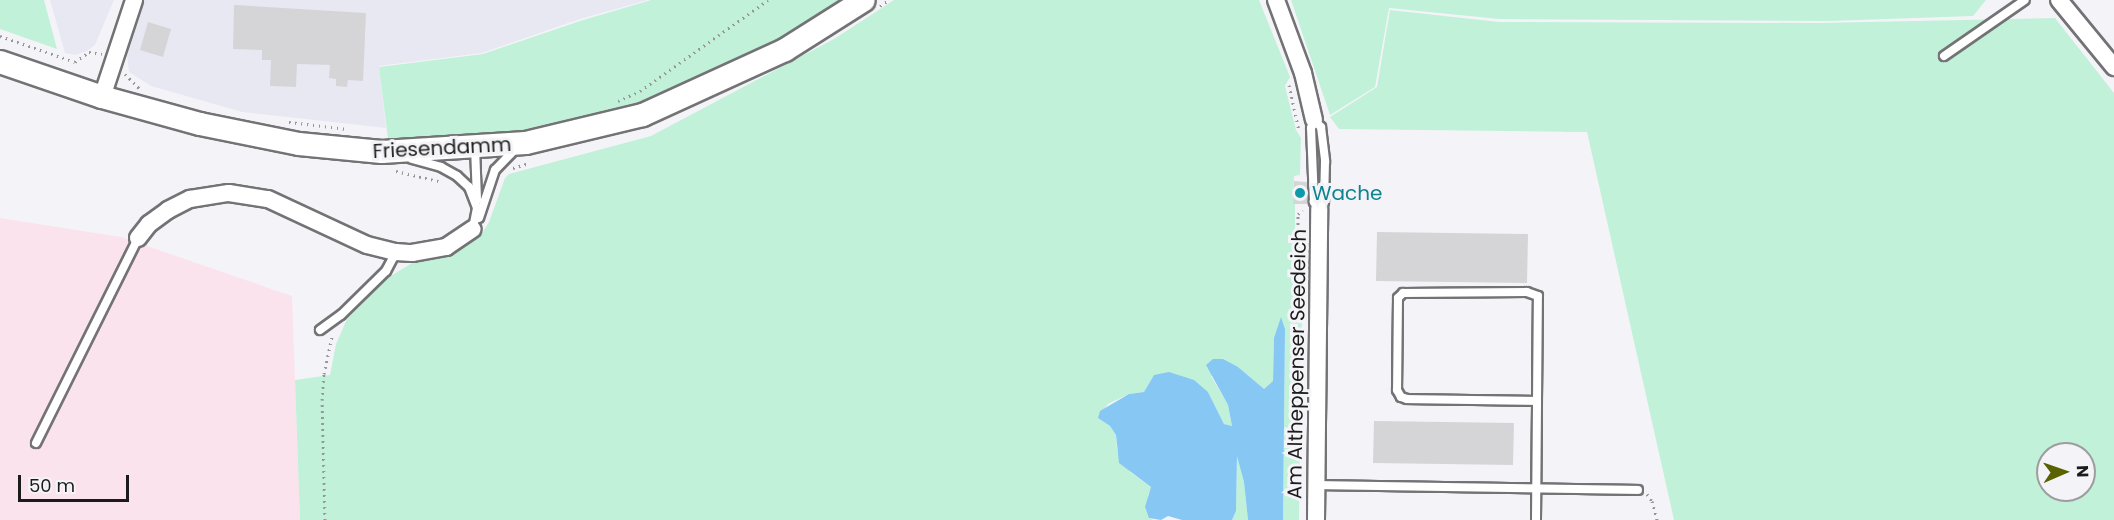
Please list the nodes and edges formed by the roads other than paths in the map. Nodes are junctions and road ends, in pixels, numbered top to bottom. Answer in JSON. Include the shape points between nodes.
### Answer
{"nodes":[{"id":1,"x":134,"y":0,"type":"edge"},
{"id":2,"x":864,"y":0,"type":"edge"},
{"id":3,"x":1276,"y":0,"type":"edge"},
{"id":4,"x":2025,"y":0,"type":"edge"},
{"id":5,"x":2059,"y":0,"type":"edge"},
{"id":6,"x":1944,"y":56,"type":"dead end"},
{"id":7,"x":0,"y":62,"type":"edge"},
{"id":8,"x":2114,"y":67,"type":"edge"},
{"id":9,"x":102,"y":97,"type":"junction"},
{"id":10,"x":1314,"y":120,"type":"joint"},
{"id":11,"x":526,"y":143,"type":"junction"},
{"id":12,"x":480,"y":146,"type":"junction"},
{"id":13,"x":382,"y":152,"type":"junction"},
{"id":14,"x":495,"y":170,"type":"junction"},
{"id":15,"x":477,"y":208,"type":"junction"},
{"id":16,"x":1319,"y":209,"type":"joint"},
{"id":17,"x":473,"y":229,"type":"junction"},
{"id":18,"x":138,"y":238,"type":"joint"},
{"id":19,"x":396,"y":252,"type":"junction"},
{"id":20,"x":320,"y":330,"type":"dead end"},
{"id":21,"x":1537,"y":401,"type":"junction"},
{"id":22,"x":36,"y":443,"type":"dead end"},
{"id":23,"x":1317,"y":485,"type":"junction"},
{"id":24,"x":1536,"y":488,"type":"junction"},
{"id":25,"x":1638,"y":490,"type":"road end"},
{"id":26,"x":1316,"y":520,"type":"edge"},
{"id":27,"x":1536,"y":520,"type":"edge"}],
"edges":[{"from":1,"to":9,"type":"street"},
{"from":2,"to":11,"type":"main road","name":"Friesendamm","via":[[785,51],[643,115]]},
{"from":3,"to":10,"type":"street","name":"Am Altheppenser Seedeich","via":[[1304,73]]},
{"from":4,"to":6,"type":"lane"},
{"from":5,"to":8,"type":"street"},
{"from":7,"to":9,"type":"main road","name":"Friesendamm"},
{"from":9,"to":13,"type":"main road","name":"Friesendamm","via":[[249,135]]},
{"from":10,"to":16,"type":"lane","name":"Am Altheppenser Seedeich","via":[[1314,202]]},
{"from":11,"to":12,"type":"main road","name":"Friesendamm"},
{"from":11,"to":14,"type":"lane","via":[[506,156]]},
{"from":12,"to":13,"type":"main road","name":"Friesendamm"},
{"from":12,"to":14,"type":"lane","via":[[495,153]]},
{"from":12,"to":15,"type":"lane"},
{"from":13,"to":15,"type":"lane","via":[[423,161],[457,176],[469,187]]},
{"from":14,"to":17,"type":"lane"},
{"from":15,"to":17,"type":"lane"},
{"from":16,"to":23,"type":"street","name":"Am Altheppenser Seedeich"},
{"from":17,"to":19,"type":"street","via":[[446,247]]},
{"from":18,"to":19,"type":"street","via":[[168,210],[190,200],[229,193],[268,199],[367,245]]},
{"from":18,"to":22,"type":"lane"},
{"from":19,"to":20,"type":"lane","via":[[386,271]]},
{"from":21,"to":21,"type":"lane","via":[[1401,397],[1397,390],[1398,298],[1403,293],[1527,292],[1538,296]]},
{"from":21,"to":24,"type":"lane"},
{"from":23,"to":24,"type":"lane"},
{"from":23,"to":26,"type":"street","name":"Am Altheppenser Seedeich"},
{"from":24,"to":25,"type":"lane"},
{"from":24,"to":27,"type":"lane"}]}
